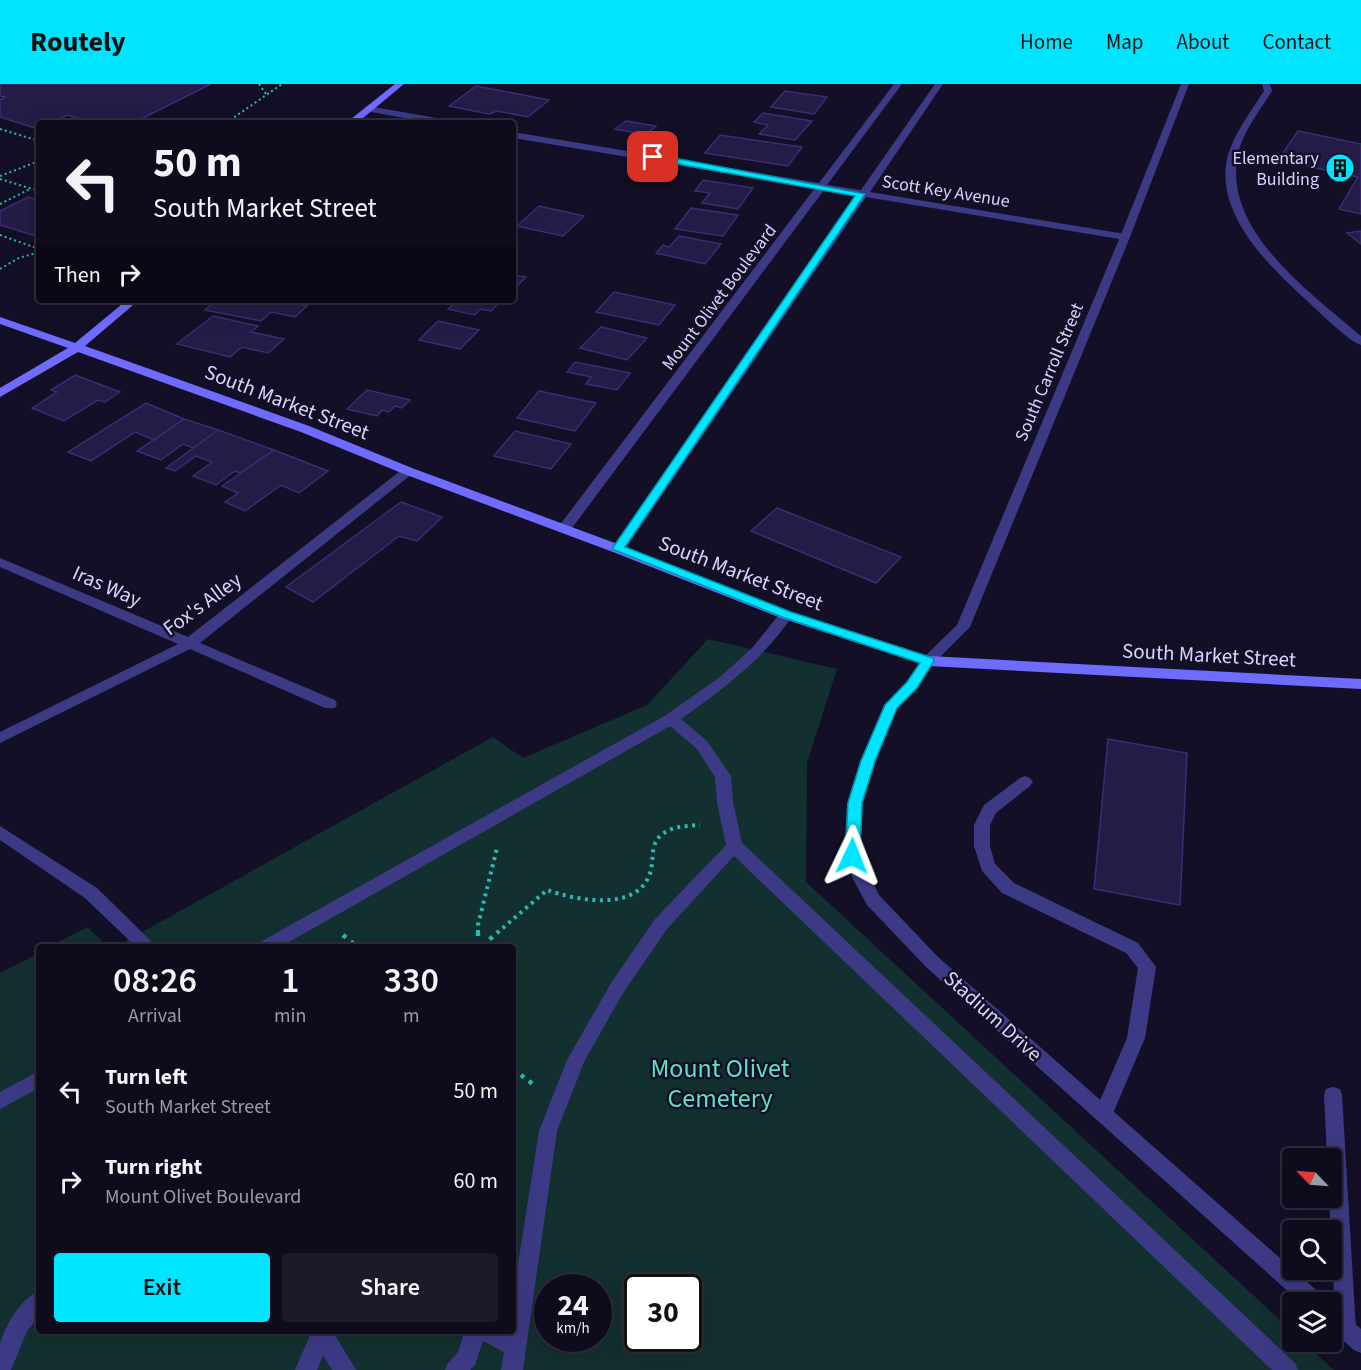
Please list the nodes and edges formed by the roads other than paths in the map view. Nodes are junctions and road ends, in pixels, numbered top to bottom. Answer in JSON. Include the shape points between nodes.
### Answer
{"nodes":[{"id":1,"x":400,"y":84,"type":"edge"},
{"id":2,"x":898,"y":84,"type":"edge"},
{"id":3,"x":939,"y":84,"type":"edge"},
{"id":4,"x":1185,"y":84,"type":"edge"},
{"id":5,"x":1266,"y":84,"type":"edge"},
{"id":6,"x":368,"y":109,"type":"junction"},
{"id":7,"x":355,"y":120,"type":"edge"},
{"id":8,"x":431,"y":120,"type":"edge"},
{"id":9,"x":516,"y":136,"type":"edge"},
{"id":10,"x":822,"y":187,"type":"junction"},
{"id":11,"x":861,"y":194,"type":"junction"},
{"id":12,"x":1125,"y":237,"type":"junction"},
{"id":13,"x":130,"y":303,"type":"edge"},
{"id":14,"x":0,"y":320,"type":"edge"},
{"id":15,"x":1361,"y":342,"type":"edge"},
{"id":16,"x":76,"y":348,"type":"junction"},
{"id":17,"x":0,"y":393,"type":"edge"},
{"id":18,"x":408,"y":471,"type":"junction"},
{"id":19,"x":564,"y":529,"type":"junction"},
{"id":20,"x":618,"y":549,"type":"junction"},
{"id":21,"x":0,"y":562,"type":"edge"},
{"id":22,"x":786,"y":615,"type":"junction"},
{"id":23,"x":189,"y":644,"type":"junction"},
{"id":24,"x":928,"y":661,"type":"junction"},
{"id":25,"x":1361,"y":684,"type":"edge"},
{"id":26,"x":330,"y":704,"type":"dead end"},
{"id":27,"x":671,"y":719,"type":"junction"},
{"id":28,"x":0,"y":738,"type":"edge"},
{"id":29,"x":1025,"y":782,"type":"dead end"},
{"id":30,"x":0,"y":832,"type":"edge"},
{"id":31,"x":734,"y":846,"type":"junction"},
{"id":32,"x":143,"y":944,"type":"edge"},
{"id":33,"x":272,"y":944,"type":"edge"},
{"id":34,"x":36,"y":1081,"type":"edge"},
{"id":35,"x":1333,"y":1095,"type":"dead end"},
{"id":36,"x":0,"y":1101,"type":"edge"},
{"id":37,"x":1104,"y":1112,"type":"junction"},
{"id":38,"x":1304,"y":1292,"type":"edge"},
{"id":39,"x":36,"y":1305,"type":"edge"},
{"id":40,"x":1346,"y":1330,"type":"edge"},
{"id":41,"x":319,"y":1334,"type":"edge"},
{"id":42,"x":322,"y":1334,"type":"edge"},
{"id":43,"x":475,"y":1334,"type":"edge"},
{"id":44,"x":490,"y":1334,"type":"edge"},
{"id":45,"x":515,"y":1346,"type":"junction"},
{"id":46,"x":0,"y":1370,"type":"edge"},
{"id":47,"x":306,"y":1370,"type":"edge"},
{"id":48,"x":345,"y":1370,"type":"edge"},
{"id":49,"x":456,"y":1370,"type":"edge"},
{"id":50,"x":512,"y":1370,"type":"edge"},
{"id":51,"x":1287,"y":1370,"type":"edge"}],
"edges":[{"from":1,"to":6,"type":"main road"},
{"from":2,"to":10,"type":"street","name":"Mount Olivet Boulevard"},
{"from":3,"to":11,"type":"street"},
{"from":4,"to":12,"type":"street","name":"South Carroll Street"},
{"from":5,"to":15,"type":"street","via":[[1268,91],[1239,138],[1231,161],[1231,187],[1258,244],[1278,269]]},
{"from":6,"to":7,"type":"main road"},
{"from":6,"to":8,"type":"street"},
{"from":9,"to":10,"type":"street","name":"Scott Key Avenue"},
{"from":10,"to":11,"type":"street","name":"Scott Key Avenue"},
{"from":10,"to":19,"type":"street","name":"Mount Olivet Boulevard"},
{"from":11,"to":12,"type":"street","name":"Scott Key Avenue"},
{"from":11,"to":20,"type":"street"},
{"from":12,"to":24,"type":"street","name":"South Carroll Street","via":[[963,627]]},
{"from":13,"to":16,"type":"main road"},
{"from":14,"to":16,"type":"main road","name":"South Market Street"},
{"from":16,"to":17,"type":"main road"},
{"from":16,"to":18,"type":"main road","name":"South Market Street","via":[[305,429]]},
{"from":18,"to":19,"type":"main road","name":"South Market Street"},
{"from":18,"to":23,"type":"street","name":"Fox's Alley"},
{"from":19,"to":20,"type":"main road","name":"South Market Street"},
{"from":20,"to":22,"type":"main road","name":"South Market Street"},
{"from":21,"to":23,"type":"street","name":"Iras Way"},
{"from":22,"to":24,"type":"main road","name":"South Market Street"},
{"from":22,"to":27,"type":"street","via":[[758,650],[726,680]]},
{"from":23,"to":26,"type":"street","name":"Iras Way"},
{"from":23,"to":28,"type":"street","name":"Fox's Alley"},
{"from":24,"to":25,"type":"main road","name":"South Market Street"},
{"from":24,"to":37,"type":"street","name":"Stadium Drive","via":[[912,685],[891,705],[868,761],[855,803],[852,856],[860,877],[873,900],[932,962]]},
{"from":27,"to":31,"type":"street","via":[[702,745],[723,776]]},
{"from":27,"to":33,"type":"street"},
{"from":29,"to":37,"type":"street","via":[[990,809],[982,825],[988,867],[1008,888],[1132,948],[1147,967],[1136,1038]]},
{"from":30,"to":32,"type":"street","via":[[92,893]]},
{"from":31,"to":45,"type":"street","via":[[661,924],[616,988],[576,1060],[548,1131]]},
{"from":31,"to":51,"type":"street"},
{"from":34,"to":36,"type":"street"},
{"from":35,"to":40,"type":"street"},
{"from":37,"to":38,"type":"street","name":"Stadium Drive"},
{"from":39,"to":46,"type":"street","via":[[20,1324]]},
{"from":41,"to":47,"type":"street"},
{"from":42,"to":48,"type":"street"},
{"from":43,"to":49,"type":"street","via":[[467,1358]]},
{"from":44,"to":45,"type":"street"},
{"from":45,"to":50,"type":"street"}]}
